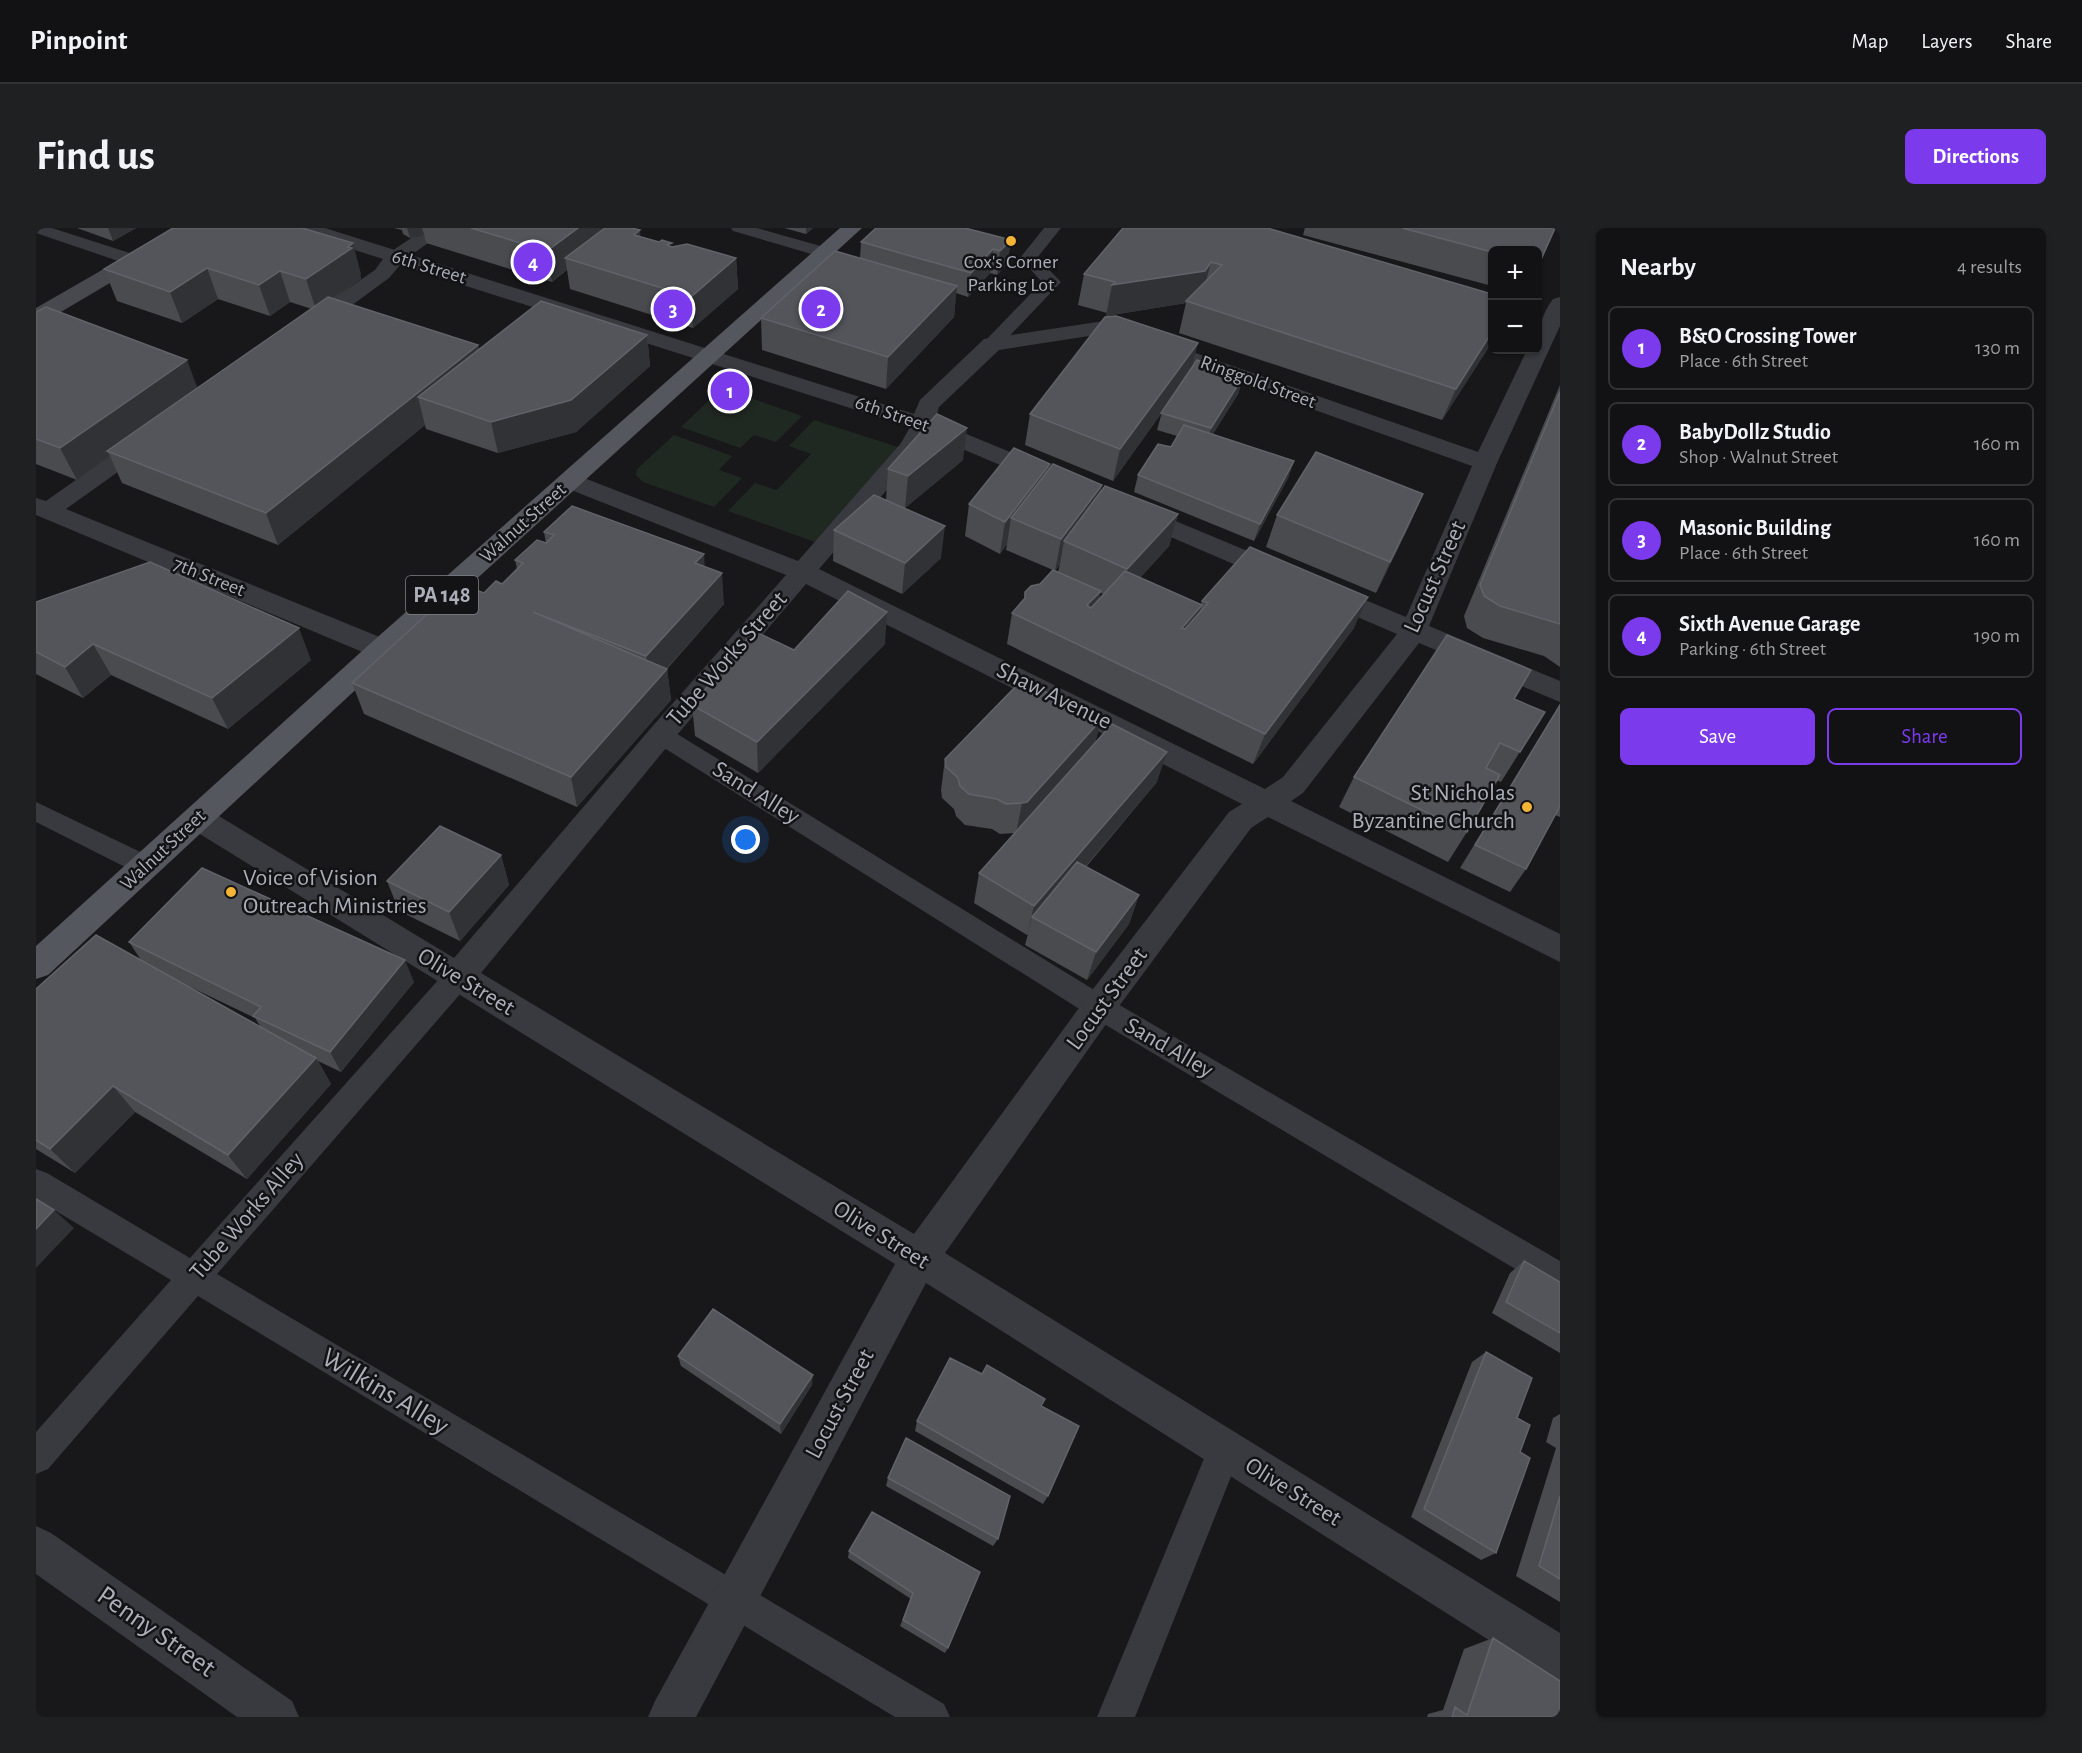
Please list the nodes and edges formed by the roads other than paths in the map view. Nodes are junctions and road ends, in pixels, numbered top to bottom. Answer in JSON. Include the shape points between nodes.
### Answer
{"nodes":[{"id":1,"x":36,"y":228,"type":"edge"},
{"id":2,"x":189,"y":228,"type":"edge"},
{"id":3,"x":305,"y":228,"type":"edge"},
{"id":4,"x":439,"y":228,"type":"edge"},
{"id":5,"x":739,"y":228,"type":"edge"},
{"id":6,"x":852,"y":228,"type":"edge"},
{"id":7,"x":1053,"y":228,"type":"edge"},
{"id":8,"x":825,"y":253,"type":"junction"},
{"id":9,"x":396,"y":257,"type":"junction"},
{"id":10,"x":133,"y":260,"type":"junction"},
{"id":11,"x":545,"y":303,"type":"junction"},
{"id":12,"x":1560,"y":303,"type":"edge"},
{"id":13,"x":332,"y":310,"type":"junction"},
{"id":14,"x":36,"y":317,"type":"edge"},
{"id":15,"x":353,"y":317,"type":"edge"},
{"id":16,"x":527,"y":317,"type":"edge"},
{"id":17,"x":1549,"y":325,"type":"edge"},
{"id":18,"x":292,"y":338,"type":"edge"},
{"id":19,"x":992,"y":344,"type":"junction"},
{"id":20,"x":710,"y":355,"type":"junction"},
{"id":21,"x":923,"y":424,"type":"junction"},
{"id":22,"x":165,"y":428,"type":"edge"},
{"id":23,"x":1485,"y":463,"type":"junction"},
{"id":24,"x":570,"y":480,"type":"junction"},
{"id":25,"x":1065,"y":484,"type":"edge"},
{"id":26,"x":1109,"y":502,"type":"edge"},
{"id":27,"x":42,"y":508,"type":"edge"},
{"id":28,"x":803,"y":572,"type":"junction"},
{"id":29,"x":1414,"y":630,"type":"junction"},
{"id":30,"x":382,"y":649,"type":"junction"},
{"id":31,"x":1560,"y":692,"type":"edge"},
{"id":32,"x":661,"y":735,"type":"junction"},
{"id":33,"x":1268,"y":802,"type":"junction"},
{"id":34,"x":36,"y":812,"type":"edge"},
{"id":35,"x":198,"y":818,"type":"junction"},
{"id":36,"x":146,"y":866,"type":"junction"},
{"id":37,"x":1560,"y":950,"type":"edge"},
{"id":38,"x":36,"y":966,"type":"edge"},
{"id":39,"x":458,"y":976,"type":"junction"},
{"id":40,"x":1099,"y":1007,"type":"junction"},
{"id":41,"x":36,"y":1183,"type":"edge"},
{"id":42,"x":919,"y":1258,"type":"junction"},
{"id":43,"x":193,"y":1277,"type":"junction"},
{"id":44,"x":1560,"y":1278,"type":"edge"},
{"id":45,"x":1225,"y":1449,"type":"junction"},
{"id":46,"x":36,"y":1457,"type":"edge"},
{"id":47,"x":36,"y":1548,"type":"edge"},
{"id":48,"x":734,"y":1601,"type":"junction"},
{"id":49,"x":1560,"y":1659,"type":"edge"},
{"id":50,"x":276,"y":1717,"type":"edge"},
{"id":51,"x":671,"y":1717,"type":"edge"},
{"id":52,"x":931,"y":1717,"type":"edge"},
{"id":53,"x":1116,"y":1717,"type":"edge"}],
"edges":[{"from":1,"to":10,"type":"lane"},
{"from":2,"to":10,"type":"main road"},
{"from":3,"to":9,"type":"street","name":"6th Street"},
{"from":4,"to":9,"type":"street"},
{"from":5,"to":8,"type":"lane"},
{"from":6,"to":8,"type":"main road","name":"Walnut Street","number":"PA 148"},
{"from":7,"to":19,"type":"lane","via":[[1028,258],[1052,282]]},
{"from":8,"to":20,"type":"main road","name":"Walnut Street","number":"PA 148"},
{"from":9,"to":11,"type":"street","name":"6th Street"},
{"from":9,"to":13,"type":"street","via":[[382,274]]},
{"from":10,"to":14,"type":"main road"},
{"from":11,"to":16,"type":"lane"},
{"from":11,"to":20,"type":"street","name":"6th Street"},
{"from":12,"to":17,"type":"street","name":"Locust Street"},
{"from":13,"to":15,"type":"lane"},
{"from":13,"to":18,"type":"street"},
{"from":17,"to":23,"type":"street","name":"Locust Street"},
{"from":19,"to":21,"type":"street","name":"Tube Works Street","via":[[928,405]]},
{"from":19,"to":23,"type":"street","name":"Ringgold Street","via":[[1104,327]]},
{"from":20,"to":21,"type":"street","name":"6th Street"},
{"from":20,"to":24,"type":"main road","name":"Walnut Street","number":"PA 148"},
{"from":21,"to":25,"type":"street","name":"6th Street"},
{"from":21,"to":28,"type":"street","name":"Tube Works Street","via":[[912,446]]},
{"from":22,"to":27,"type":"street"},
{"from":23,"to":29,"type":"street","name":"Locust Street"},
{"from":24,"to":28,"type":"street","name":"Shaw Avenue"},
{"from":24,"to":30,"type":"main road","name":"Walnut Street","number":"PA 148"},
{"from":26,"to":29,"type":"street"},
{"from":27,"to":30,"type":"street","name":"7th Street"},
{"from":28,"to":32,"type":"street","name":"Tube Works Street"},
{"from":28,"to":33,"type":"street","name":"Shaw Avenue"},
{"from":29,"to":31,"type":"street"},
{"from":29,"to":33,"type":"street","name":"Locust Street","via":[[1293,785]]},
{"from":30,"to":35,"type":"main road","name":"Walnut Street","number":"PA 148"},
{"from":32,"to":39,"type":"street","name":"Tube Works Street"},
{"from":32,"to":40,"type":"lane","name":"Sand Alley"},
{"from":33,"to":37,"type":"street","name":"Shaw Avenue"},
{"from":33,"to":40,"type":"street","name":"Locust Street","via":[[1240,820]]},
{"from":34,"to":36,"type":"lane"},
{"from":35,"to":36,"type":"main road","name":"Walnut Street","number":"PA 148"},
{"from":35,"to":39,"type":"street","name":"Olive Street"},
{"from":36,"to":38,"type":"main road","name":"Walnut Street","number":"PA 148"},
{"from":39,"to":42,"type":"street","name":"Olive Street"},
{"from":39,"to":43,"type":"lane","name":"Tube Works Alley"},
{"from":40,"to":42,"type":"street","name":"Locust Street"},
{"from":40,"to":44,"type":"lane","name":"Sand Alley"},
{"from":41,"to":43,"type":"lane","name":"Wilkins Alley"},
{"from":42,"to":45,"type":"street","name":"Olive Street"},
{"from":42,"to":48,"type":"street","name":"Locust Street"},
{"from":43,"to":46,"type":"lane","name":"Tube Works Alley"},
{"from":43,"to":48,"type":"lane","name":"Wilkins Alley"},
{"from":45,"to":49,"type":"street","name":"Olive Street"},
{"from":45,"to":53,"type":"lane"},
{"from":47,"to":50,"type":"street","name":"Penny Street"},
{"from":48,"to":51,"type":"street","name":"Locust Street"},
{"from":48,"to":52,"type":"lane","name":"Wilkins Alley"}]}
